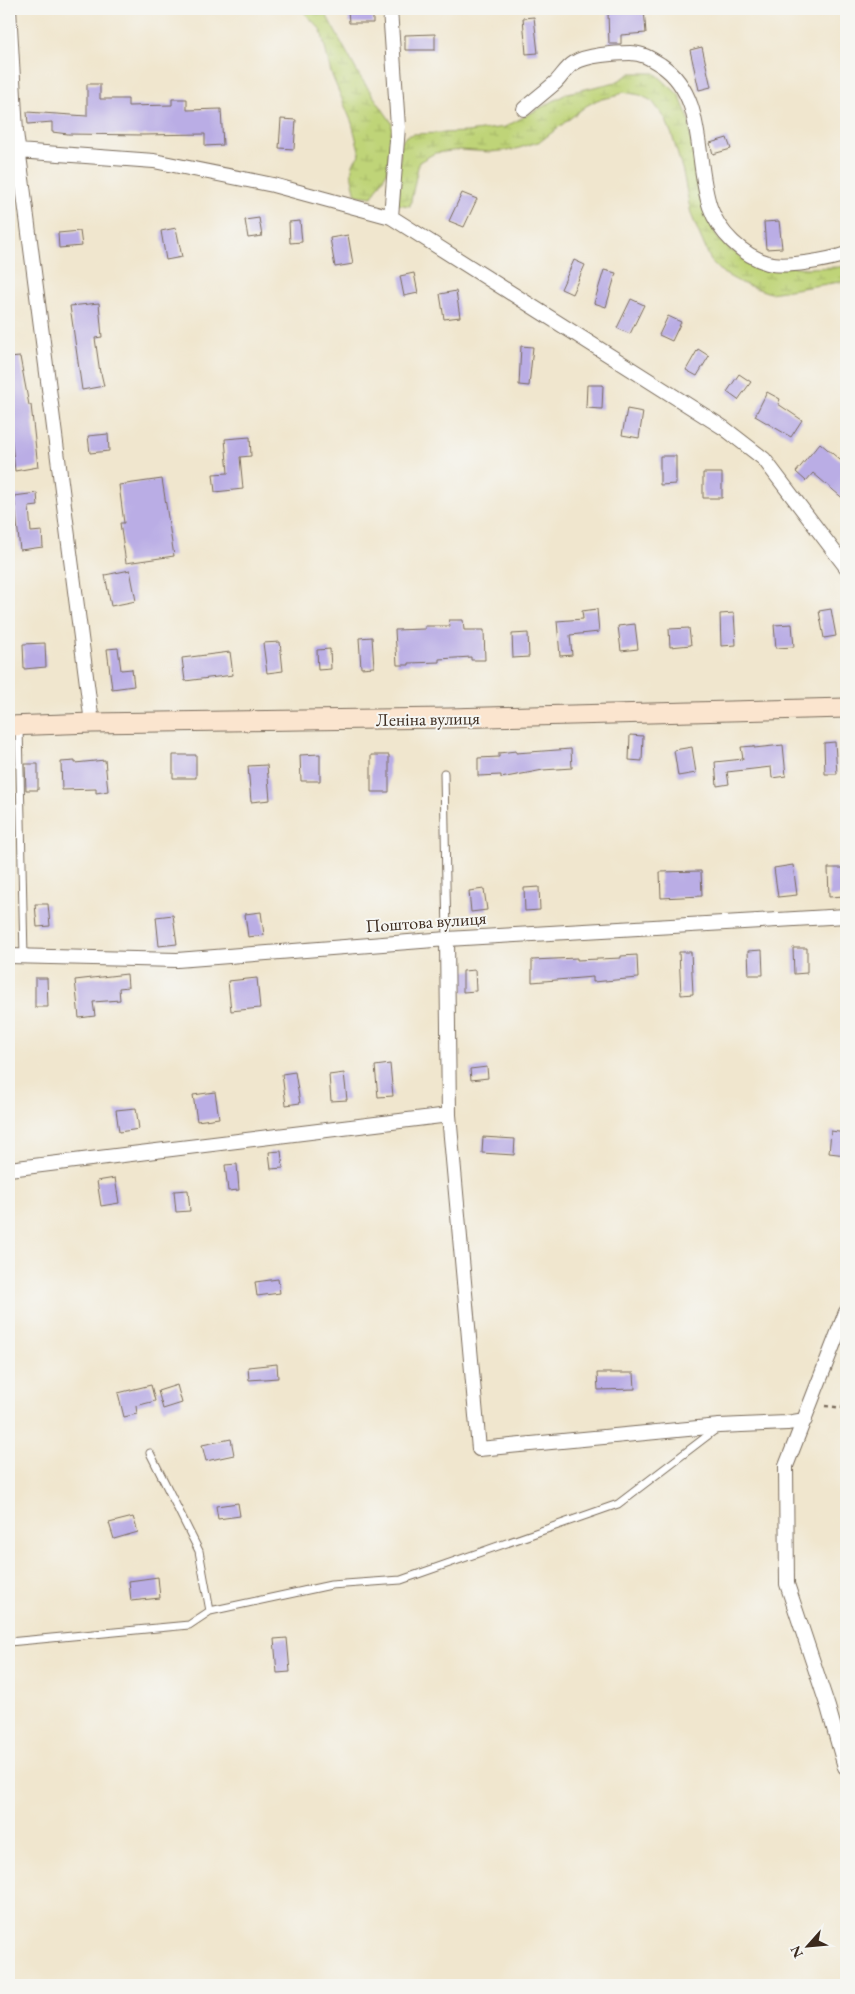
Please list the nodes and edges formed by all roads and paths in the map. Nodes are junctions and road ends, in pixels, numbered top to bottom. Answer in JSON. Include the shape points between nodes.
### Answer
{"nodes":[{"id":1,"x":9,"y":9,"type":"edge"},
{"id":2,"x":390,"y":9,"type":"edge"},
{"id":3,"x":524,"y":109,"type":"dead end"},
{"id":4,"x":12,"y":132,"type":"edge"},
{"id":5,"x":18,"y":151,"type":"junction"},
{"id":6,"x":391,"y":217,"type":"junction"},
{"id":7,"x":846,"y":254,"type":"edge"},
{"id":8,"x":846,"y":567,"type":"edge"},
{"id":9,"x":846,"y":708,"type":"edge"},
{"id":10,"x":92,"y":723,"type":"junction"},
{"id":11,"x":14,"y":726,"type":"edge"},
{"id":12,"x":444,"y":773,"type":"dead end"},
{"id":13,"x":846,"y":916,"type":"edge"},
{"id":14,"x":447,"y":939,"type":"junction"},
{"id":15,"x":9,"y":956,"type":"edge"},
{"id":16,"x":24,"y":957,"type":"junction"},
{"id":17,"x":449,"y":1115,"type":"junction"},
{"id":18,"x":9,"y":1169,"type":"edge"},
{"id":19,"x":846,"y":1312,"type":"edge"},
{"id":20,"x":811,"y":1404,"type":"junction"},
{"id":21,"x":846,"y":1408,"type":"edge"},
{"id":22,"x":805,"y":1420,"type":"junction"},
{"id":23,"x":719,"y":1426,"type":"junction"},
{"id":24,"x":150,"y":1454,"type":"dead end"},
{"id":25,"x":210,"y":1610,"type":"junction"},
{"id":26,"x":9,"y":1642,"type":"edge"},
{"id":27,"x":845,"y":1767,"type":"edge"}],
"edges":[{"from":1,"to":4,"type":"street"},
{"from":2,"to":6,"type":"street","via":[[398,127]]},
{"from":3,"to":7,"type":"street","via":[[574,62],[611,53],[640,53],[669,70],[682,84],[694,116],[710,207],[731,242],[754,258],[770,264],[832,260]]},
{"from":4,"to":5,"type":"street"},
{"from":5,"to":6,"type":"street","via":[[154,161],[273,185]]},
{"from":5,"to":10,"type":"street"},
{"from":6,"to":8,"type":"street","via":[[731,433],[764,459]]},
{"from":9,"to":10,"type":"street","name":"Леніна вулиця"},
{"from":10,"to":11,"type":"street","name":"Леніна вулиця"},
{"from":11,"to":16,"type":"lane"},
{"from":12,"to":14,"type":"lane"},
{"from":13,"to":14,"type":"street","name":"Поштова вулиця"},
{"from":14,"to":16,"type":"street","name":"Поштова вулиця","via":[[177,960]]},
{"from":14,"to":17,"type":"street"},
{"from":15,"to":16,"type":"street","name":"Поштова вулиця"},
{"from":17,"to":18,"type":"street"},
{"from":17,"to":23,"type":"street","via":[[479,1449]]},
{"from":19,"to":20,"type":"street"},
{"from":20,"to":21,"type":"path"},
{"from":20,"to":22,"type":"street"},
{"from":22,"to":23,"type":"street"},
{"from":22,"to":27,"type":"street","via":[[786,1466],[787,1584]]},
{"from":23,"to":25,"type":"lane","via":[[618,1504],[401,1580],[331,1585]]},
{"from":24,"to":25,"type":"lane","via":[[199,1551]]},
{"from":25,"to":26,"type":"lane","via":[[188,1625]]}]}
